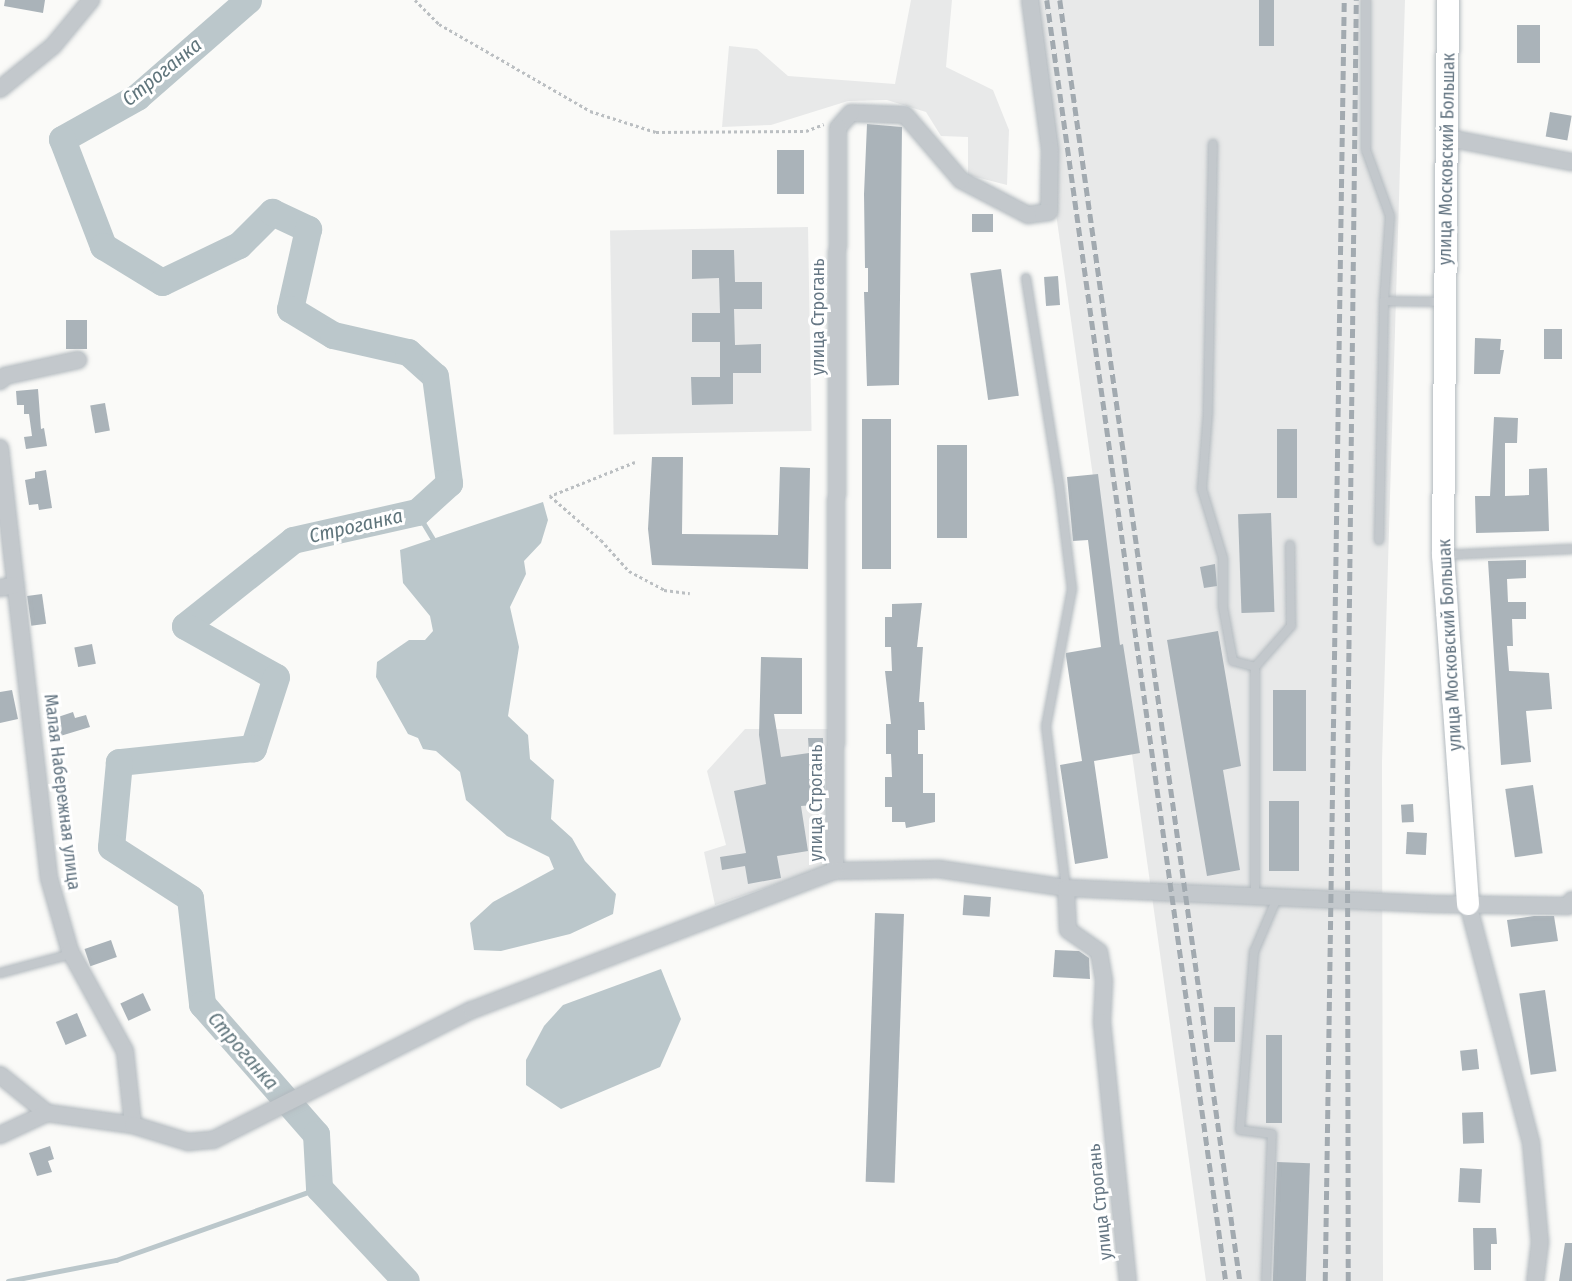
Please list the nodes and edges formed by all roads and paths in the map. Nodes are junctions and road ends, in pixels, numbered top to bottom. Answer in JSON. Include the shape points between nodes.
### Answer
{"nodes":[{"id":1,"x":92,"y":0,"type":"edge"},
{"id":2,"x":415,"y":0,"type":"edge"},
{"id":3,"x":1030,"y":0,"type":"edge"},
{"id":4,"x":1366,"y":0,"type":"edge"},
{"id":5,"x":1448,"y":0,"type":"edge"},
{"id":6,"x":0,"y":89,"type":"edge"},
{"id":7,"x":850,"y":113,"type":"junction"},
{"id":8,"x":1448,"y":138,"type":"junction"},
{"id":9,"x":1213,"y":144,"type":"dead end"},
{"id":10,"x":1572,"y":162,"type":"edge"},
{"id":11,"x":1026,"y":278,"type":"dead end"},
{"id":12,"x":1384,"y":301,"type":"junction"},
{"id":13,"x":1445,"y":302,"type":"junction"},
{"id":14,"x":78,"y":360,"type":"dead end"},
{"id":15,"x":0,"y":381,"type":"edge"},
{"id":16,"x":0,"y":448,"type":"edge"},
{"id":17,"x":635,"y":462,"type":"dead end"},
{"id":18,"x":1379,"y":540,"type":"dead end"},
{"id":19,"x":1290,"y":544,"type":"dead end"},
{"id":20,"x":1572,"y":549,"type":"edge"},
{"id":21,"x":1443,"y":555,"type":"junction"},
{"id":22,"x":8,"y":586,"type":"edge"},
{"id":23,"x":690,"y":593,"type":"dead end"},
{"id":24,"x":1255,"y":667,"type":"junction"},
{"id":25,"x":835,"y":871,"type":"junction"},
{"id":26,"x":1066,"y":888,"type":"junction"},
{"id":27,"x":1255,"y":897,"type":"junction"},
{"id":28,"x":1277,"y":898,"type":"junction"},
{"id":29,"x":1468,"y":904,"type":"junction"},
{"id":30,"x":1571,"y":904,"type":"edge"},
{"id":31,"x":71,"y":954,"type":"junction"},
{"id":32,"x":0,"y":974,"type":"edge"},
{"id":33,"x":0,"y":1075,"type":"edge"},
{"id":34,"x":47,"y":1113,"type":"junction"},
{"id":35,"x":133,"y":1125,"type":"junction"},
{"id":36,"x":0,"y":1135,"type":"edge"},
{"id":37,"x":1128,"y":1281,"type":"edge"},
{"id":38,"x":1266,"y":1281,"type":"edge"},
{"id":39,"x":1535,"y":1281,"type":"edge"}],
"edges":[{"from":1,"to":6,"type":"street","via":[[53,46]]},
{"from":2,"to":7,"type":"path","via":[[439,24],[590,111],[656,132],[806,131]]},
{"from":3,"to":7,"type":"street","via":[[1050,150],[1049,212],[1028,215],[961,180],[905,115]]},
{"from":4,"to":12,"type":"lane","via":[[1365,150],[1390,216]]},
{"from":5,"to":8,"type":"street","name":"улица Московский Большак"},
{"from":7,"to":25,"type":"street","name":"улица Строгань","via":[[838,128]]},
{"from":8,"to":10,"type":"street"},
{"from":8,"to":13,"type":"street","name":"улица Московский Большак"},
{"from":9,"to":24,"type":"lane","via":[[1208,412],[1202,489],[1223,558],[1223,607],[1233,661]]},
{"from":11,"to":26,"type":"lane","via":[[1072,589],[1046,726]]},
{"from":12,"to":13,"type":"lane"},
{"from":12,"to":18,"type":"lane"},
{"from":13,"to":21,"type":"street","name":"улица Московский Большак"},
{"from":14,"to":15,"type":"street","via":[[5,376]]},
{"from":16,"to":22,"type":"street","name":"Малая Набережная улица"},
{"from":17,"to":23,"type":"path","via":[[550,496],[601,540],[629,571],[664,590]]},
{"from":19,"to":24,"type":"lane","via":[[1291,626]]},
{"from":20,"to":21,"type":"lane"},
{"from":21,"to":29,"type":"street","name":"улица Московский Большак"},
{"from":22,"to":31,"type":"street","name":"Малая Набережная улица","via":[[49,878]]},
{"from":24,"to":27,"type":"lane"},
{"from":25,"to":26,"type":"street","name":"улица Строгань","via":[[939,869]]},
{"from":25,"to":35,"type":"street","via":[[472,1010],[213,1140],[188,1142]]},
{"from":26,"to":27,"type":"street"},
{"from":26,"to":37,"type":"street","name":"улица Строгань","via":[[1068,930],[1099,952],[1102,971],[1102,1022]]},
{"from":27,"to":28,"type":"street"},
{"from":28,"to":29,"type":"street"},
{"from":28,"to":38,"type":"lane","via":[[1254,952],[1240,1130],[1272,1134]]},
{"from":29,"to":30,"type":"street"},
{"from":29,"to":39,"type":"street","name":"улица Московский Большак","via":[[1531,1142],[1540,1242]]},
{"from":31,"to":32,"type":"lane"},
{"from":31,"to":35,"type":"street","name":"Малая Набережная улица","via":[[125,1051]]},
{"from":33,"to":34,"type":"street"},
{"from":34,"to":35,"type":"street"},
{"from":34,"to":36,"type":"street"}]}
